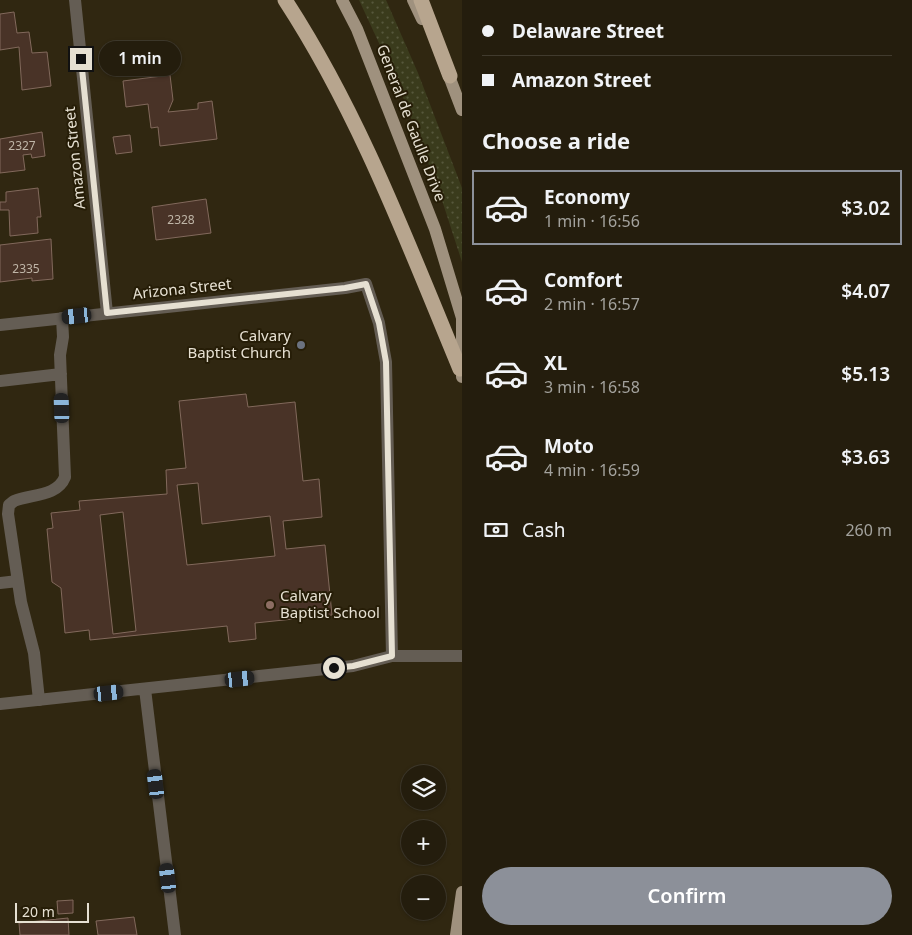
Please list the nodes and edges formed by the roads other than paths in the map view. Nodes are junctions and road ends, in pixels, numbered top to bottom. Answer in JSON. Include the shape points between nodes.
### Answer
{"nodes":[{"id":1,"x":75,"y":0,"type":"edge"},
{"id":2,"x":285,"y":0,"type":"edge"},
{"id":3,"x":342,"y":0,"type":"edge"},
{"id":4,"x":412,"y":0,"type":"edge"},
{"id":5,"x":421,"y":0,"type":"edge"},
{"id":6,"x":450,"y":76,"type":"junction"},
{"id":7,"x":462,"y":110,"type":"edge"},
{"id":8,"x":107,"y":313,"type":"junction"},
{"id":9,"x":62,"y":318,"type":"junction"},
{"id":10,"x":0,"y":324,"type":"edge"},
{"id":11,"x":461,"y":373,"type":"edge"},
{"id":12,"x":61,"y":374,"type":"junction"},
{"id":13,"x":0,"y":381,"type":"edge"},
{"id":14,"x":18,"y":581,"type":"junction"},
{"id":15,"x":0,"y":583,"type":"edge"},
{"id":16,"x":392,"y":656,"type":"junction"},
{"id":17,"x":462,"y":656,"type":"edge"},
{"id":18,"x":145,"y":690,"type":"junction"},
{"id":19,"x":39,"y":700,"type":"junction"},
{"id":20,"x":0,"y":704,"type":"edge"},
{"id":21,"x":462,"y":892,"type":"edge"},
{"id":22,"x":174,"y":935,"type":"edge"},
{"id":23,"x":456,"y":935,"type":"edge"}],
"edges":[{"from":1,"to":8,"type":"street","name":"Amazon Street"},
{"from":2,"to":11,"type":"highway","via":[[306,32],[382,180]]},
{"from":3,"to":11,"type":"main road","name":"General de Gaulle Drive","via":[[357,29],[436,230],[462,318]]},
{"from":4,"to":6,"type":"main road"},
{"from":5,"to":6,"type":"highway"},
{"from":6,"to":7,"type":"main road"},
{"from":8,"to":9,"type":"street","name":"Arizona Street"},
{"from":8,"to":16,"type":"street","name":"Arizona Street","via":[[366,284],[379,323],[386,362]]},
{"from":9,"to":10,"type":"street","name":"Arizona Street"},
{"from":9,"to":12,"type":"street"},
{"from":12,"to":13,"type":"street"},
{"from":12,"to":14,"type":"street","via":[[65,477],[56,491],[23,498],[9,505]]},
{"from":14,"to":15,"type":"street"},
{"from":14,"to":19,"type":"street","via":[[20,602],[34,653]]},
{"from":16,"to":17,"type":"street"},
{"from":16,"to":18,"type":"street","via":[[353,666]]},
{"from":18,"to":19,"type":"street"},
{"from":18,"to":22,"type":"street"},
{"from":19,"to":20,"type":"street"},
{"from":21,"to":23,"type":"main road"}]}
